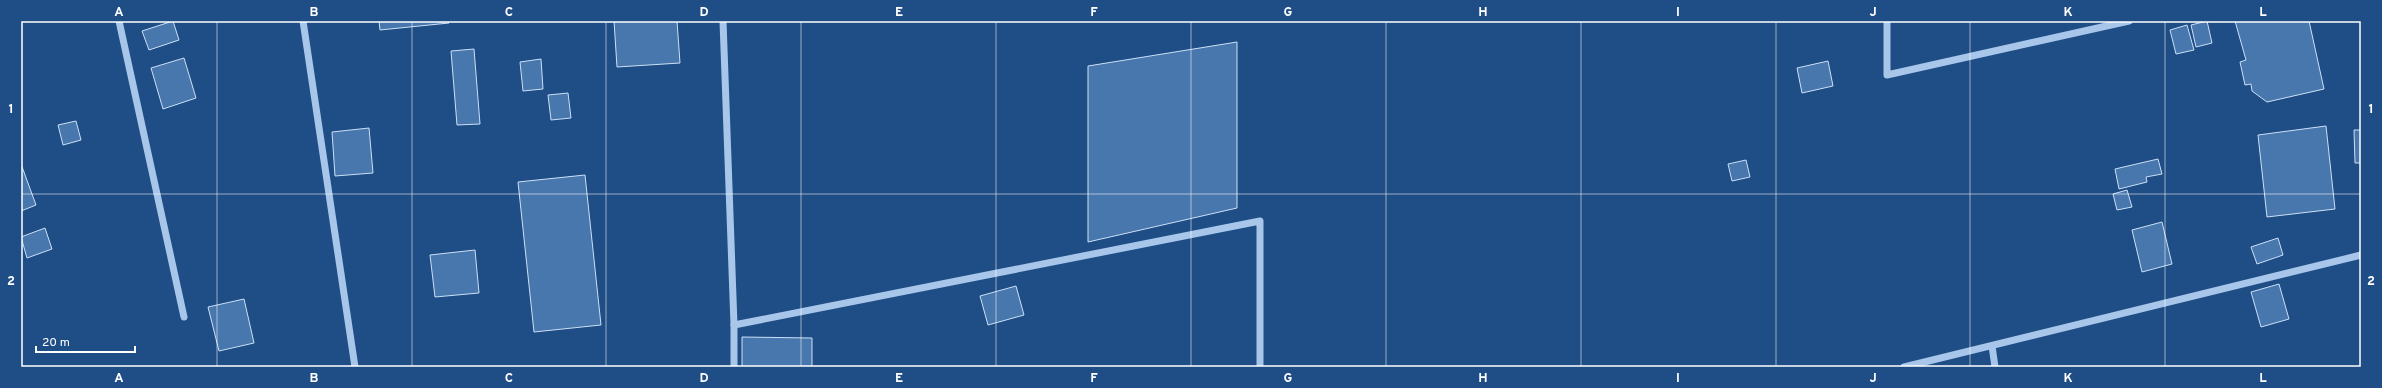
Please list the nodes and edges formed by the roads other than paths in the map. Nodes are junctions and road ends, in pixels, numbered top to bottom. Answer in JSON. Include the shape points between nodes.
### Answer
{"nodes":[{"id":1,"x":119,"y":21,"type":"edge"},
{"id":2,"x":303,"y":21,"type":"edge"},
{"id":3,"x":723,"y":21,"type":"edge"},
{"id":4,"x":1887,"y":21,"type":"edge"},
{"id":5,"x":2129,"y":21,"type":"edge"},
{"id":6,"x":2361,"y":255,"type":"edge"},
{"id":7,"x":184,"y":318,"type":"dead end"},
{"id":8,"x":734,"y":325,"type":"junction"},
{"id":9,"x":1992,"y":346,"type":"junction"},
{"id":10,"x":355,"y":367,"type":"edge"},
{"id":11,"x":734,"y":367,"type":"edge"},
{"id":12,"x":1260,"y":367,"type":"edge"},
{"id":13,"x":1904,"y":367,"type":"edge"},
{"id":14,"x":1995,"y":367,"type":"edge"}],
"edges":[{"from":1,"to":7,"type":"street"},
{"from":2,"to":10,"type":"street"},
{"from":3,"to":8,"type":"street"},
{"from":4,"to":5,"type":"street","via":[[1887,75]]},
{"from":6,"to":9,"type":"street"},
{"from":8,"to":11,"type":"street"},
{"from":8,"to":12,"type":"street","via":[[1260,221]]},
{"from":9,"to":13,"type":"street"},
{"from":9,"to":14,"type":"street"}]}
